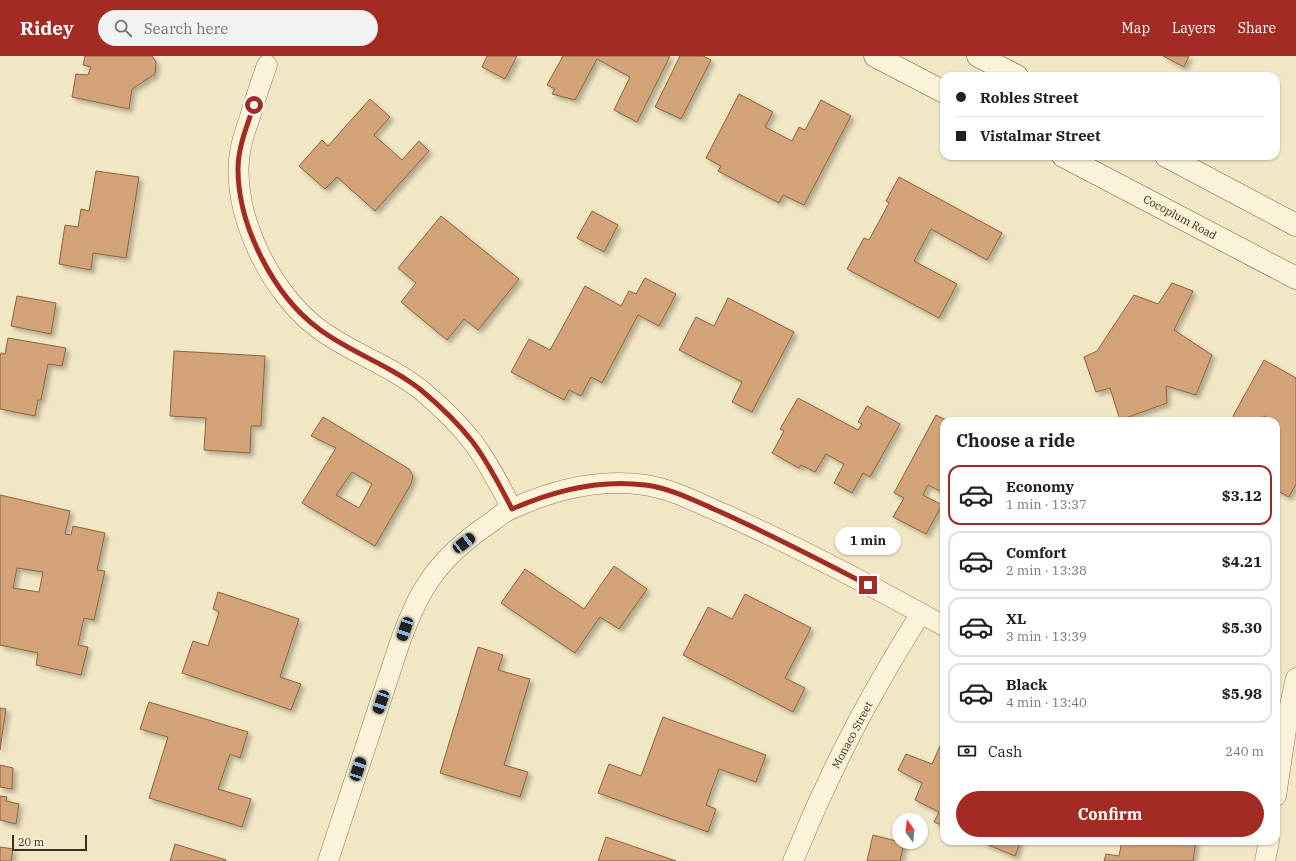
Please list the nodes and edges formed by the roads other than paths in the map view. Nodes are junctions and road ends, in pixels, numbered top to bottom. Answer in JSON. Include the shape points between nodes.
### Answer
{"nodes":[{"id":1,"x":874,"y":56,"type":"edge"},
{"id":2,"x":978,"y":56,"type":"edge"},
{"id":3,"x":267,"y":65,"type":"dead end"},
{"id":4,"x":1009,"y":72,"type":"edge"},
{"id":5,"x":940,"y":90,"type":"edge"},
{"id":6,"x":1071,"y":160,"type":"edge"},
{"id":7,"x":1174,"y":160,"type":"edge"},
{"id":8,"x":1296,"y":225,"type":"edge"},
{"id":9,"x":1296,"y":278,"type":"edge"},
{"id":10,"x":512,"y":509,"type":"junction"},
{"id":11,"x":921,"y":613,"type":"junction"},
{"id":12,"x":940,"y":624,"type":"edge"},
{"id":13,"x":1296,"y":678,"type":"edge"},
{"id":14,"x":1280,"y":744,"type":"edge"},
{"id":15,"x":1268,"y":845,"type":"edge"},
{"id":16,"x":328,"y":861,"type":"edge"},
{"id":17,"x":793,"y":861,"type":"edge"},
{"id":18,"x":1265,"y":861,"type":"edge"}],
"edges":[{"from":1,"to":5,"type":"street"},
{"from":2,"to":4,"type":"street"},
{"from":3,"to":10,"type":"street","via":[[244,136],[238,168],[245,217],[263,261],[306,319],[334,339],[404,378],[444,410],[475,446]]},
{"from":6,"to":9,"type":"street","name":"Cocoplum Road"},
{"from":7,"to":8,"type":"street"},
{"from":10,"to":11,"type":"street","via":[[537,498],[593,485],[620,483],[667,490],[785,542]]},
{"from":10,"to":16,"type":"street","via":[[487,524],[464,543],[430,579],[418,597],[400,642]]},
{"from":11,"to":12,"type":"street"},
{"from":11,"to":17,"type":"street","name":"Monaco Street","via":[[838,760]]},
{"from":13,"to":14,"type":"street"},
{"from":15,"to":18,"type":"street"}]}
